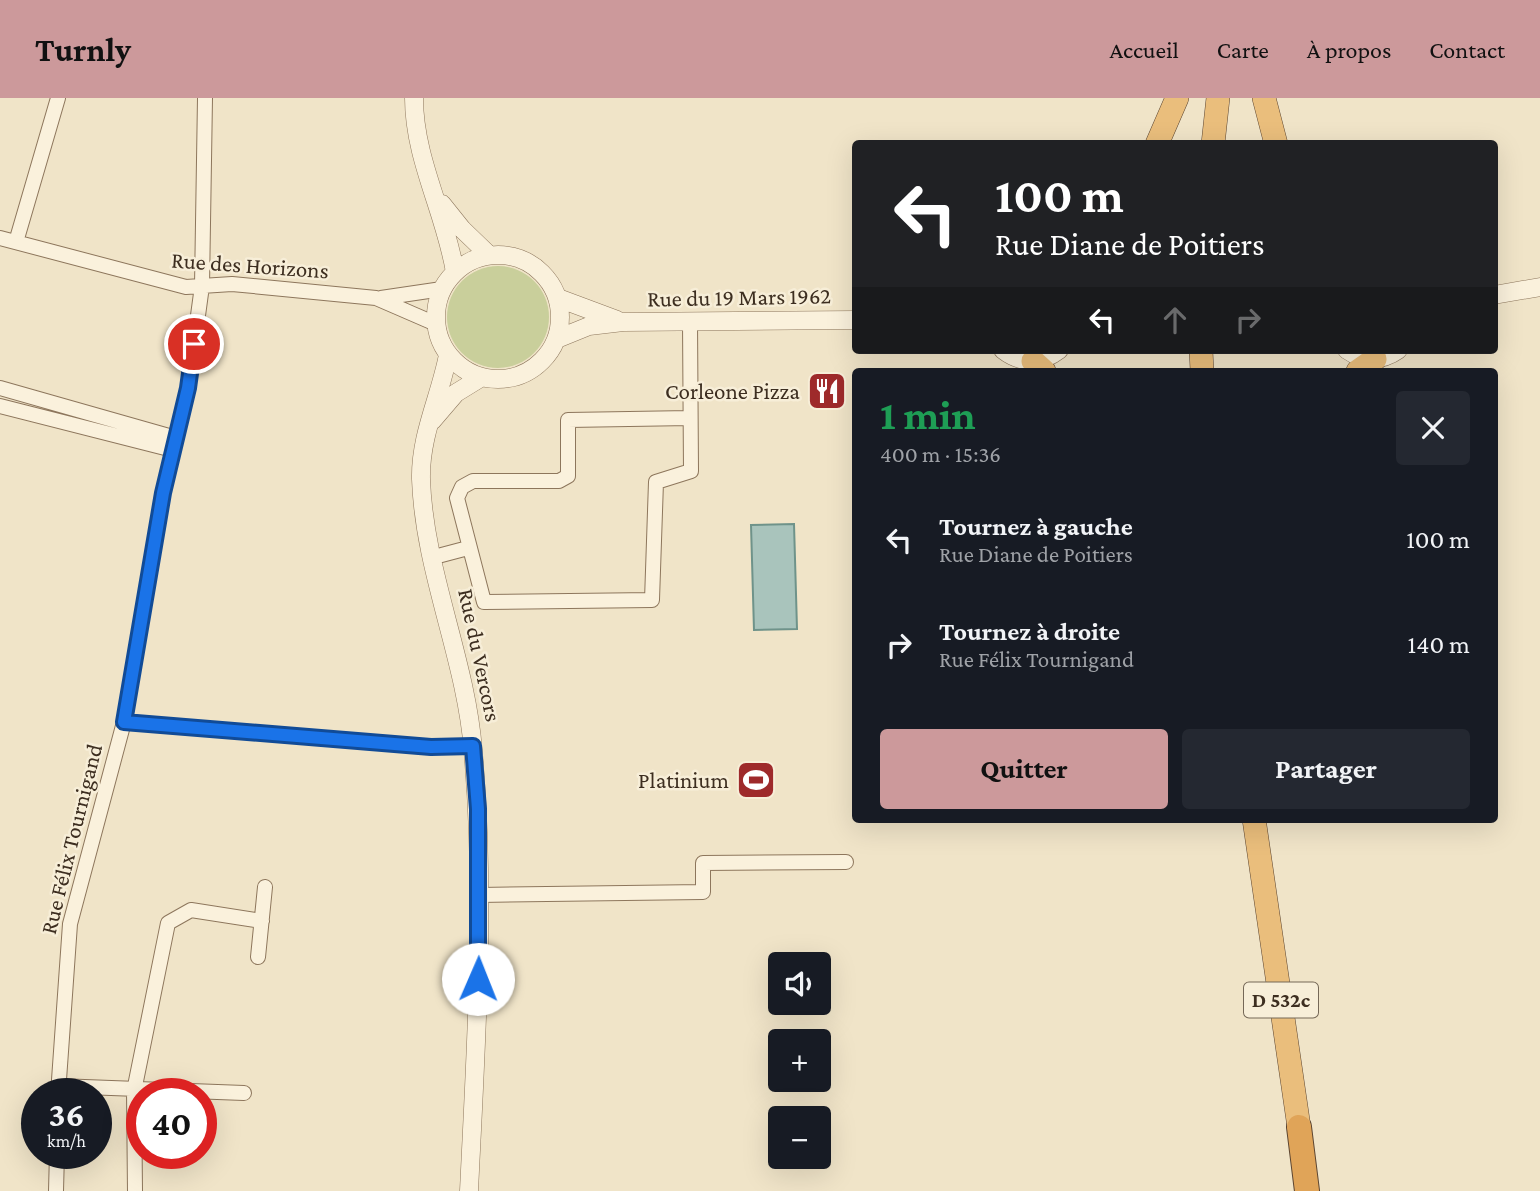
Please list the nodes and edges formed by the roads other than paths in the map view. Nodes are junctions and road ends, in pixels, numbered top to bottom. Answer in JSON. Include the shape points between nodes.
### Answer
{"nodes":[{"id":1,"x":58,"y":98,"type":"edge"},
{"id":2,"x":205,"y":98,"type":"edge"},
{"id":3,"x":414,"y":98,"type":"edge"},
{"id":4,"x":1177,"y":98,"type":"edge"},
{"id":5,"x":1218,"y":98,"type":"edge"},
{"id":6,"x":1264,"y":98,"type":"edge"},
{"id":7,"x":1159,"y":140,"type":"edge"},
{"id":8,"x":1213,"y":140,"type":"edge"},
{"id":9,"x":1275,"y":140,"type":"edge"},
{"id":10,"x":437,"y":197,"type":"junction"},
{"id":11,"x":0,"y":238,"type":"edge"},
{"id":12,"x":16,"y":242,"type":"junction"},
{"id":13,"x":489,"y":255,"type":"junction"},
{"id":14,"x":455,"y":272,"type":"junction"},
{"id":15,"x":202,"y":286,"type":"junction"},
{"id":16,"x":1540,"y":287,"type":"edge"},
{"id":17,"x":442,"y":289,"type":"junction"},
{"id":18,"x":1498,"y":295,"type":"edge"},
{"id":19,"x":376,"y":298,"type":"junction"},
{"id":20,"x":558,"y":298,"type":"junction"},
{"id":21,"x":852,"y":320,"type":"edge"},
{"id":22,"x":623,"y":322,"type":"junction"},
{"id":23,"x":690,"y":323,"type":"junction"},
{"id":24,"x":436,"y":324,"type":"junction"},
{"id":25,"x":557,"y":339,"type":"junction"},
{"id":26,"x":1009,"y":354,"type":"edge"},
{"id":27,"x":1054,"y":354,"type":"edge"},
{"id":28,"x":1389,"y":354,"type":"edge"},
{"id":29,"x":448,"y":355,"type":"junction"},
{"id":30,"x":1366,"y":365,"type":"edge"},
{"id":31,"x":1038,"y":366,"type":"edge"},
{"id":32,"x":482,"y":377,"type":"junction"},
{"id":33,"x":0,"y":388,"type":"edge"},
{"id":34,"x":0,"y":406,"type":"edge"},
{"id":35,"x":690,"y":418,"type":"junction"},
{"id":36,"x":428,"y":426,"type":"junction"},
{"id":37,"x":174,"y":444,"type":"junction"},
{"id":38,"x":468,"y":548,"type":"junction"},
{"id":39,"x":434,"y":557,"type":"junction"},
{"id":40,"x":124,"y":722,"type":"junction"},
{"id":41,"x":473,"y":746,"type":"junction"},
{"id":42,"x":1250,"y":823,"type":"edge"},
{"id":43,"x":1255,"y":823,"type":"edge"},
{"id":44,"x":1261,"y":823,"type":"edge"},
{"id":45,"x":846,"y":862,"type":"dead end"},
{"id":46,"x":1262,"y":873,"type":"junction"},
{"id":47,"x":265,"y":887,"type":"dead end"},
{"id":48,"x":479,"y":895,"type":"junction"},
{"id":49,"x":262,"y":921,"type":"junction"},
{"id":50,"x":258,"y":957,"type":"dead end"},
{"id":51,"x":59,"y":1078,"type":"edge"},
{"id":52,"x":137,"y":1078,"type":"edge"},
{"id":53,"x":217,"y":1093,"type":"edge"},
{"id":54,"x":244,"y":1093,"type":"dead end"},
{"id":55,"x":1299,"y":1127,"type":"joint"},
{"id":56,"x":57,"y":1169,"type":"edge"},
{"id":57,"x":135,"y":1169,"type":"edge"},
{"id":58,"x":56,"y":1191,"type":"edge"},
{"id":59,"x":135,"y":1191,"type":"edge"},
{"id":60,"x":469,"y":1191,"type":"edge"},
{"id":61,"x":1307,"y":1191,"type":"edge"}],
"edges":[{"from":1,"to":12,"type":"street"},
{"from":2,"to":15,"type":"street","name":"Rue Félix Tournigand"},
{"from":3,"to":10,"type":"street","via":[[417,143]]},
{"from":4,"to":7,"type":"highway"},
{"from":5,"to":8,"type":"highway"},
{"from":6,"to":9,"type":"highway"},
{"from":10,"to":13,"type":"street"},
{"from":10,"to":14,"type":"street"},
{"from":11,"to":12,"type":"street","name":"Rue des Horizons"},
{"from":12,"to":15,"type":"street","name":"Rue des Horizons","via":[[168,284]]},
{"from":13,"to":14,"type":"street"},
{"from":13,"to":20,"type":"street","via":[[531,264]]},
{"from":14,"to":17,"type":"street"},
{"from":15,"to":19,"type":"street","name":"Rue des Horizons","via":[[232,284]]},
{"from":15,"to":37,"type":"street","name":"Rue Félix Tournigand","via":[[188,388]]},
{"from":16,"to":18,"type":"street"},
{"from":17,"to":19,"type":"street","name":"Rue des Horizons"},
{"from":17,"to":24,"type":"street"},
{"from":19,"to":24,"type":"street","name":"Rue des Horizons"},
{"from":20,"to":22,"type":"street","name":"Rue du 19 Mars 1962"},
{"from":20,"to":25,"type":"street","via":[[561,326]]},
{"from":21,"to":23,"type":"street","name":"Rue du 19 Mars 1962"},
{"from":22,"to":23,"type":"street","name":"Rue du 19 Mars 1962"},
{"from":22,"to":25,"type":"street","name":"Rue du 19 Mars 1962","via":[[589,326]]},
{"from":23,"to":35,"type":"street"},
{"from":24,"to":29,"type":"street"},
{"from":25,"to":32,"type":"street","via":[[550,353],[527,373],[505,379]]},
{"from":26,"to":31,"type":"street"},
{"from":27,"to":31,"type":"street"},
{"from":28,"to":30,"type":"street"},
{"from":29,"to":32,"type":"street"},
{"from":29,"to":36,"type":"street","name":"Rue du Vercors"},
{"from":32,"to":36,"type":"street","via":[[456,393]]},
{"from":33,"to":37,"type":"street"},
{"from":34,"to":37,"type":"street"},
{"from":35,"to":38,"type":"street","via":[[568,420],[568,476],[559,481],[474,481],[462,487],[457,498]]},
{"from":35,"to":38,"type":"street","via":[[691,471],[656,482],[652,600],[484,602]]},
{"from":36,"to":39,"type":"street","name":"Rue du Vercors","via":[[421,480]]},
{"from":37,"to":40,"type":"street","name":"Rue Félix Tournigand"},
{"from":38,"to":39,"type":"street"},
{"from":39,"to":41,"type":"street","name":"Rue du Vercors"},
{"from":40,"to":41,"type":"street","via":[[431,747]]},
{"from":40,"to":51,"type":"street","name":"Rue Félix Tournigand","via":[[70,924]]},
{"from":41,"to":48,"type":"street","name":"Rue du Vercors"},
{"from":42,"to":46,"type":"highway"},
{"from":43,"to":46,"type":"highway","number":"D 532c"},
{"from":44,"to":46,"type":"highway"},
{"from":45,"to":48,"type":"street","via":[[703,863],[703,892]]},
{"from":46,"to":55,"type":"highway","number":"D 532c"},
{"from":47,"to":49,"type":"street"},
{"from":48,"to":60,"type":"street","name":"Rue du Vercors"},
{"from":49,"to":50,"type":"street"},
{"from":49,"to":52,"type":"street","via":[[191,910],[168,923]]},
{"from":53,"to":54,"type":"street"},
{"from":55,"to":61,"type":"highway","number":"D 532c"},
{"from":56,"to":58,"type":"street"},
{"from":57,"to":59,"type":"street"}]}
